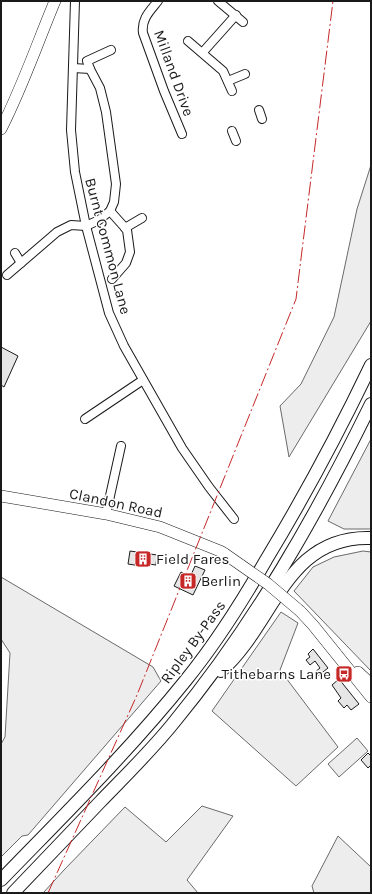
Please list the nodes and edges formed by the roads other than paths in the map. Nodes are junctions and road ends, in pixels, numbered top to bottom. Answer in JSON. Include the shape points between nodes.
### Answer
{"nodes":[{"id":1,"x":55,"y":1,"type":"edge"},
{"id":2,"x":68,"y":1,"type":"edge"},
{"id":3,"x":75,"y":1,"type":"edge"},
{"id":4,"x":158,"y":1,"type":"edge"},
{"id":5,"x":218,"y":1,"type":"edge"},
{"id":6,"x":236,"y":16,"type":"junction"},
{"id":7,"x":74,"y":18,"type":"junction"},
{"id":8,"x":243,"y":22,"type":"dead end"},
{"id":9,"x":188,"y":41,"type":"dead end"},
{"id":10,"x":111,"y":50,"type":"dead end"},
{"id":11,"x":203,"y":52,"type":"junction"},
{"id":12,"x":73,"y":68,"type":"junction"},
{"id":13,"x":90,"y":68,"type":"junction"},
{"id":14,"x":245,"y":74,"type":"dead end"},
{"id":15,"x":228,"y":81,"type":"junction"},
{"id":16,"x":232,"y":91,"type":"dead end"},
{"id":17,"x":258,"y":110,"type":"dead end"},
{"id":18,"x":262,"y":119,"type":"dead end"},
{"id":19,"x":1,"y":129,"type":"edge"},
{"id":20,"x":232,"y":131,"type":"dead end"},
{"id":21,"x":182,"y":134,"type":"dead end"},
{"id":22,"x":236,"y":141,"type":"dead end"},
{"id":23,"x":110,"y":211,"type":"junction"},
{"id":24,"x":142,"y":218,"type":"dead end"},
{"id":25,"x":86,"y":226,"type":"junction"},
{"id":26,"x":125,"y":228,"type":"junction"},
{"id":27,"x":15,"y":253,"type":"dead end"},
{"id":28,"x":21,"y":263,"type":"junction"},
{"id":29,"x":8,"y":275,"type":"dead end"},
{"id":30,"x":112,"y":279,"type":"dead end"},
{"id":31,"x":371,"y":365,"type":"edge"},
{"id":32,"x":142,"y":380,"type":"junction"},
{"id":33,"x":371,"y":404,"type":"edge"},
{"id":34,"x":85,"y":419,"type":"dead end"},
{"id":35,"x":121,"y":446,"type":"dead end"},
{"id":36,"x":1,"y":496,"type":"edge"},
{"id":37,"x":106,"y":514,"type":"junction"},
{"id":38,"x":234,"y":519,"type":"dead end"},
{"id":39,"x":371,"y":538,"type":"edge"},
{"id":40,"x":339,"y":656,"type":"junction"},
{"id":41,"x":371,"y":684,"type":"edge"},
{"id":42,"x":200,"y":690,"type":"junction"},
{"id":43,"x":371,"y":697,"type":"edge"},
{"id":44,"x":1,"y":880,"type":"edge"},
{"id":45,"x":13,"y":893,"type":"edge"}],
"edges":[{"from":1,"to":19,"type":"main road"},
{"from":2,"to":7,"type":"street","name":"Burnt Common Lane"},
{"from":3,"to":7,"type":"street","name":"Burnt Common Lane"},
{"from":4,"to":21,"type":"street","name":"Milland Drive","via":[[146,16],[142,27],[143,33]]},
{"from":5,"to":6,"type":"street"},
{"from":6,"to":8,"type":"street"},
{"from":6,"to":11,"type":"street"},
{"from":7,"to":12,"type":"street","name":"Burnt Common Lane"},
{"from":9,"to":11,"type":"street"},
{"from":10,"to":13,"type":"street","via":[[87,61]]},
{"from":11,"to":15,"type":"street","via":[[223,71]]},
{"from":12,"to":13,"type":"street"},
{"from":12,"to":25,"type":"street","name":"Burnt Common Lane","via":[[72,150],[74,172]]},
{"from":13,"to":23,"type":"street","via":[[100,88],[112,154],[115,189]]},
{"from":14,"to":15,"type":"street"},
{"from":15,"to":16,"type":"street"},
{"from":17,"to":18,"type":"street"},
{"from":20,"to":22,"type":"street"},
{"from":23,"to":25,"type":"street"},
{"from":23,"to":26,"type":"street"},
{"from":24,"to":26,"type":"street"},
{"from":25,"to":28,"type":"street","via":[[71,225],[56,232]]},
{"from":25,"to":32,"type":"street","name":"Burnt Common Lane","via":[[109,313]]},
{"from":26,"to":30,"type":"street","via":[[130,252],[126,263]]},
{"from":27,"to":28,"type":"street"},
{"from":28,"to":29,"type":"street"},
{"from":31,"to":44,"type":"highway","name":"Ripley By-Pass","via":[[290,521],[229,621],[160,711]]},
{"from":32,"to":34,"type":"street"},
{"from":32,"to":38,"type":"street","name":"Burnt Common Lane","via":[[182,448]]},
{"from":33,"to":42,"type":"highway","via":[[282,570],[243,631]]},
{"from":35,"to":37,"type":"street"},
{"from":36,"to":37,"type":"main road","name":"Clandon Road"},
{"from":37,"to":40,"type":"main road","name":"Clandon Road","bridge":true,"via":[[160,527],[223,552],[300,611]]},
{"from":39,"to":42,"type":"highway","via":[[331,544],[313,554],[287,581],[241,650]]},
{"from":40,"to":41,"type":"main road"},
{"from":40,"to":43,"type":"main road","name":"Clandon Road"},
{"from":42,"to":45,"type":"highway","via":[[146,755]]}]}
